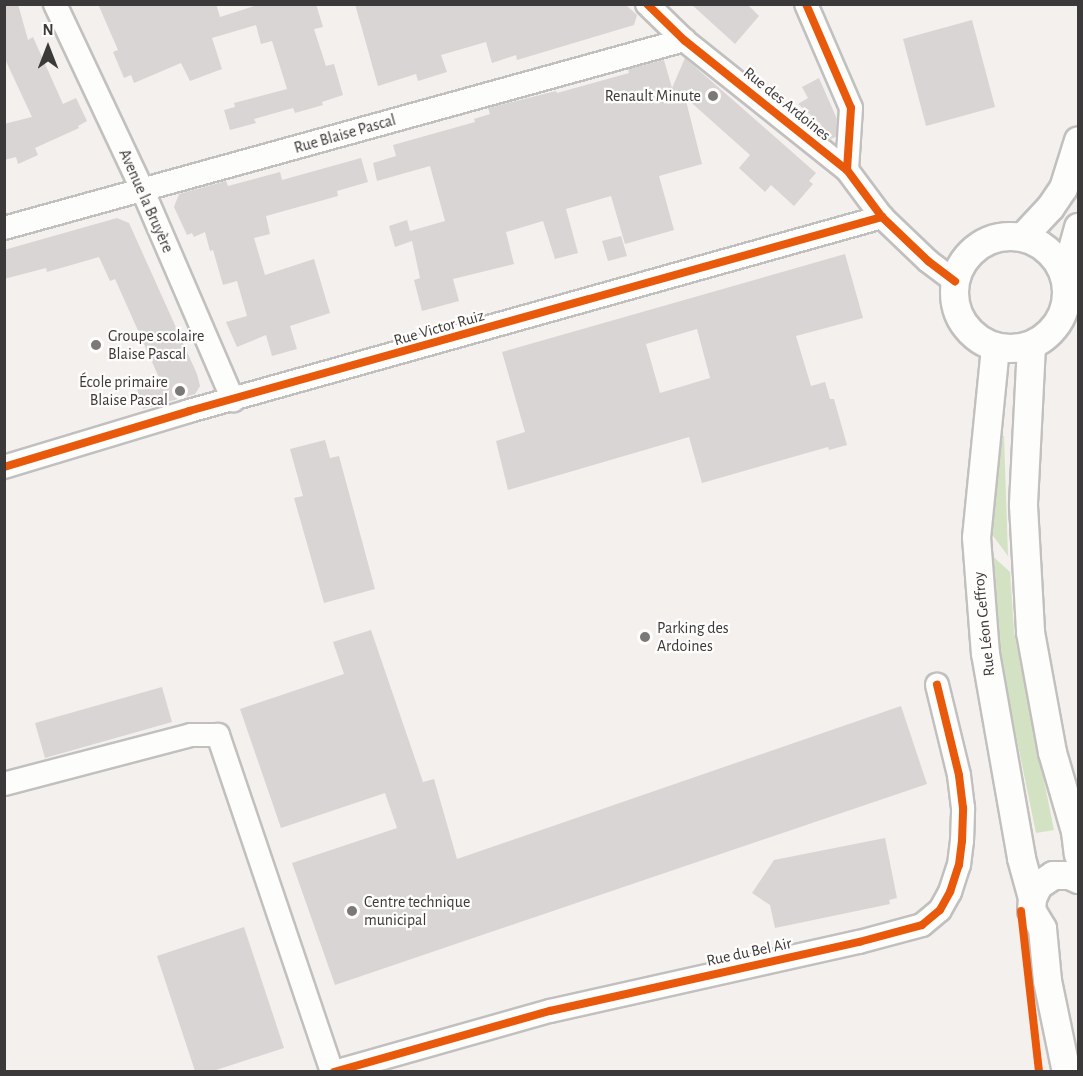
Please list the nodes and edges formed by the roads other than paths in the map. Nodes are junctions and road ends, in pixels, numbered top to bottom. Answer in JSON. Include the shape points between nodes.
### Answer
{"nodes":[{"id":1,"x":55,"y":4,"type":"edge"},
{"id":2,"x":647,"y":4,"type":"edge"},
{"id":3,"x":806,"y":4,"type":"edge"},
{"id":4,"x":684,"y":40,"type":"junction"},
{"id":5,"x":1078,"y":140,"type":"edge"},
{"id":6,"x":847,"y":171,"type":"junction"},
{"id":7,"x":143,"y":191,"type":"junction"},
{"id":8,"x":882,"y":217,"type":"junction"},
{"id":9,"x":1078,"y":227,"type":"edge"},
{"id":10,"x":4,"y":228,"type":"edge"},
{"id":11,"x":1022,"y":237,"type":"junction"},
{"id":12,"x":1065,"y":274,"type":"junction"},
{"id":13,"x":955,"y":281,"type":"junction"},
{"id":14,"x":1031,"y":345,"type":"junction"},
{"id":15,"x":995,"y":347,"type":"junction"},
{"id":16,"x":233,"y":400,"type":"junction"},
{"id":17,"x":4,"y":467,"type":"edge"},
{"id":18,"x":937,"y":685,"type":"dead end"},
{"id":19,"x":4,"y":784,"type":"edge"},
{"id":20,"x":1078,"y":854,"type":"edge"},
{"id":21,"x":1078,"y":879,"type":"edge"},
{"id":22,"x":1032,"y":898,"type":"junction"},
{"id":23,"x":333,"y":1071,"type":"edge"},
{"id":24,"x":1066,"y":1071,"type":"edge"}],
"edges":[{"from":1,"to":7,"type":"street","name":"Avenue la Bruyère"},
{"from":2,"to":4,"type":"street","name":"Rue des Ardoines"},
{"from":3,"to":6,"type":"street","via":[[850,108]]},
{"from":4,"to":6,"type":"street","name":"Rue des Ardoines"},
{"from":4,"to":7,"type":"street","name":"Rue Blaise Pascal"},
{"from":5,"to":11,"type":"street","via":[[1063,188]]},
{"from":6,"to":8,"type":"street","name":"Rue des Ardoines"},
{"from":7,"to":10,"type":"street","name":"Rue Blaise Pascal"},
{"from":7,"to":16,"type":"street","name":"Avenue la Bruyère"},
{"from":8,"to":13,"type":"street","name":"Rue des Ardoines"},
{"from":8,"to":16,"type":"street","name":"Rue Victor Ruiz"},
{"from":9,"to":12,"type":"street"},
{"from":11,"to":12,"type":"street","via":[[1042,245]]},
{"from":11,"to":13,"type":"street","via":[[993,238],[974,249],[962,263]]},
{"from":12,"to":14,"type":"street","via":[[1068,293],[1062,317],[1046,337]]},
{"from":13,"to":15,"type":"street","via":[[954,302],[961,320],[975,336]]},
{"from":14,"to":15,"type":"street"},
{"from":14,"to":20,"type":"street","via":[[1023,505],[1030,632],[1052,752]]},
{"from":15,"to":22,"type":"street","name":"Rue Léon Geffroy","via":[[976,549],[984,653],[1021,858]]},
{"from":16,"to":17,"type":"street","name":"Rue Victor Ruiz"},
{"from":18,"to":23,"type":"street","name":"Rue du Bel Air","via":[[959,775],[962,841],[950,892],[940,910],[922,925],[550,1011]]},
{"from":19,"to":23,"type":"street","via":[[191,735],[218,735]]},
{"from":21,"to":22,"type":"street","via":[[1053,875],[1038,885]]},
{"from":22,"to":24,"type":"street","name":"Rue Léon Geffroy","via":[[1031,910],[1042,928],[1047,980]]}]}
